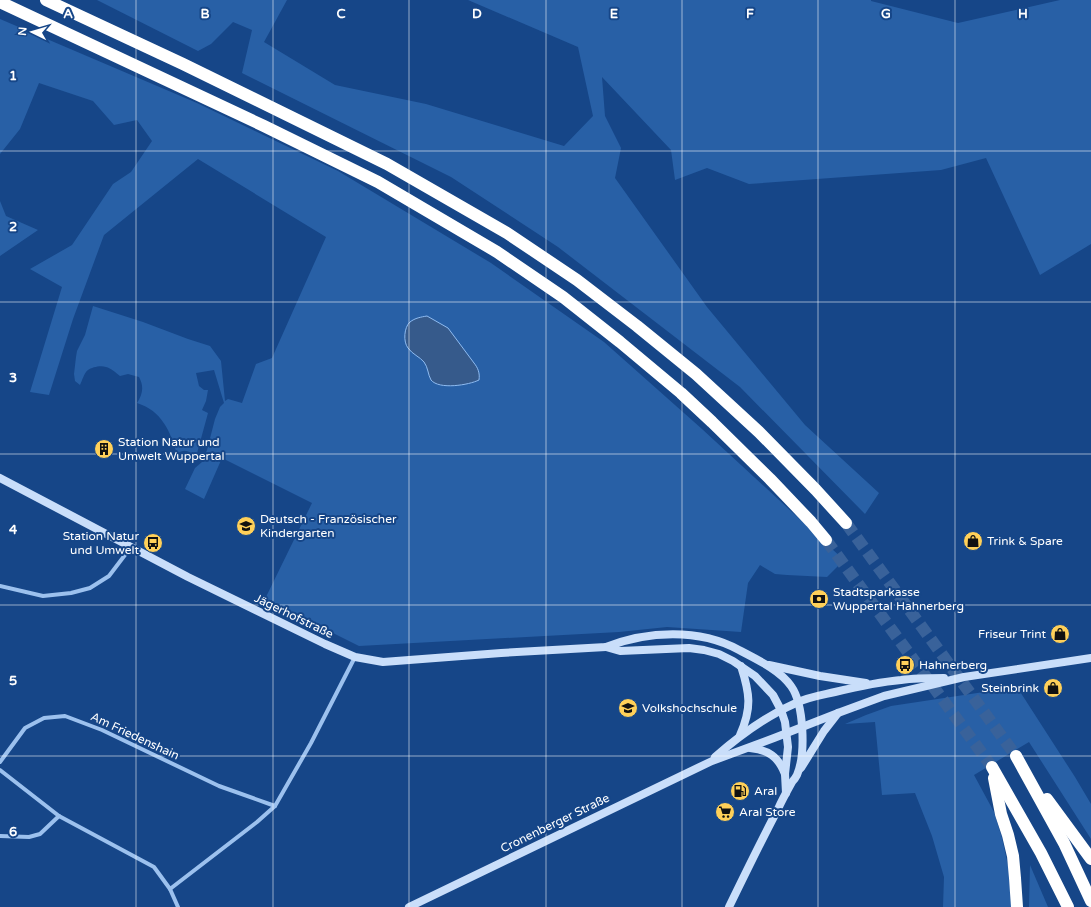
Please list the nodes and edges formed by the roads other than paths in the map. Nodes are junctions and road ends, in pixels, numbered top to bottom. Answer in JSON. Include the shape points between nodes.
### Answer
{"nodes":[{"id":1,"x":46,"y":0,"type":"edge"},
{"id":2,"x":0,"y":2,"type":"edge"},
{"id":3,"x":0,"y":478,"type":"edge"},
{"id":4,"x":846,"y":524,"type":"tunnel mouth"},
{"id":5,"x":826,"y":540,"type":"tunnel mouth"},
{"id":6,"x":131,"y":547,"type":"junction"},
{"id":7,"x":0,"y":586,"type":"edge"},
{"id":8,"x":606,"y":647,"type":"junction"},
{"id":9,"x":355,"y":657,"type":"junction"},
{"id":10,"x":1091,"y":658,"type":"edge"},
{"id":11,"x":762,"y":663,"type":"junction"},
{"id":12,"x":741,"y":666,"type":"junction"},
{"id":13,"x":964,"y":677,"type":"junction"},
{"id":14,"x":875,"y":683,"type":"junction"},
{"id":15,"x":798,"y":702,"type":"junction"},
{"id":16,"x":781,"y":710,"type":"junction"},
{"id":17,"x":838,"y":712,"type":"junction"},
{"id":18,"x":802,"y":727,"type":"junction"},
{"id":19,"x":787,"y":733,"type":"junction"},
{"id":20,"x":740,"y":736,"type":"junction"},
{"id":21,"x":749,"y":748,"type":"junction"},
{"id":22,"x":712,"y":761,"type":"junction"},
{"id":23,"x":0,"y":762,"type":"edge"},
{"id":24,"x":0,"y":770,"type":"edge"},
{"id":25,"x":785,"y":774,"type":"junction"},
{"id":26,"x":797,"y":775,"type":"junction"},
{"id":27,"x":786,"y":794,"type":"junction"},
{"id":28,"x":275,"y":806,"type":"junction"},
{"id":29,"x":59,"y":816,"type":"junction"},
{"id":30,"x":0,"y":836,"type":"edge"},
{"id":31,"x":1091,"y":859,"type":"edge"},
{"id":32,"x":170,"y":889,"type":"junction"},
{"id":33,"x":1091,"y":901,"type":"edge"},
{"id":34,"x":178,"y":907,"type":"edge"},
{"id":35,"x":409,"y":907,"type":"edge"},
{"id":36,"x":729,"y":907,"type":"edge"},
{"id":37,"x":1017,"y":907,"type":"edge"},
{"id":38,"x":1068,"y":907,"type":"edge"}],
"edges":[{"from":1,"to":4,"type":"highway","via":[[387,164],[507,233],[577,280],[696,374],[759,432]]},
{"from":2,"to":5,"type":"highway","via":[[378,182],[496,252],[564,297],[681,393],[770,479]]},
{"from":3,"to":6,"type":"main road","name":"Jägerhofstraße"},
{"from":6,"to":7,"type":"street","via":[[109,576],[78,592],[43,596]]},
{"from":6,"to":9,"type":"main road","name":"Jägerhofstraße"},
{"from":8,"to":9,"type":"main road","name":"Jägerhofstraße","via":[[383,662]]},
{"from":8,"to":11,"type":"main road","name":"Jägerhofstraße","via":[[645,636],[684,634],[720,642]]},
{"from":8,"to":12,"type":"main road","name":"Jägerhofstraße","via":[[620,651],[689,648],[704,650],[719,654]]},
{"from":9,"to":28,"type":"street"},
{"from":10,"to":13,"type":"main road"},
{"from":11,"to":14,"type":"main road","via":[[824,677]]},
{"from":11,"to":15,"type":"main road","name":"Jägerhofstraße","via":[[787,680]]},
{"from":12,"to":16,"type":"main road","name":"Jägerhofstraße","via":[[769,690]]},
{"from":12,"to":20,"type":"main road","via":[[749,703]]},
{"from":13,"to":14,"type":"main road"},
{"from":13,"to":17,"type":"main road","name":"Cronenberger Straße","via":[[884,696]]},
{"from":14,"to":15,"type":"main road","name":"Cronenberger Straße"},
{"from":15,"to":16,"type":"main road","name":"Cronenberger Straße"},
{"from":15,"to":18,"type":"main road"},
{"from":16,"to":19,"type":"main road","name":"Jägerhofstraße"},
{"from":16,"to":20,"type":"main road","name":"Cronenberger Straße"},
{"from":17,"to":18,"type":"main road","name":"Cronenberger Straße"},
{"from":17,"to":26,"type":"main road"},
{"from":18,"to":19,"type":"main road","name":"Cronenberger Straße"},
{"from":18,"to":26,"type":"main road","via":[[803,742]]},
{"from":19,"to":21,"type":"main road","name":"Cronenberger Straße"},
{"from":19,"to":25,"type":"main road","name":"Jägerhofstraße"},
{"from":20,"to":22,"type":"main road","name":"Cronenberger Straße"},
{"from":21,"to":22,"type":"main road","name":"Cronenberger Straße"},
{"from":21,"to":25,"type":"main road","via":[[766,751],[773,756]]},
{"from":22,"to":35,"type":"main road","name":"Cronenberger Straße"},
{"from":23,"to":28,"type":"street","name":"Am Friedenshain","via":[[25,728],[44,718],[65,716],[102,730],[219,786]]},
{"from":24,"to":29,"type":"street"},
{"from":25,"to":27,"type":"main road","name":"Jägerhofstraße"},
{"from":26,"to":27,"type":"main road"},
{"from":27,"to":36,"type":"main road"},
{"from":28,"to":32,"type":"street"},
{"from":29,"to":30,"type":"street","via":[[40,834],[29,837]]},
{"from":29,"to":32,"type":"street","via":[[154,868]]},
{"from":31,"to":33,"type":"highway","via":[[1016,756],[1064,843]]},
{"from":32,"to":34,"type":"street"},
{"from":37,"to":38,"type":"highway","via":[[1013,856],[1001,814],[992,767]]}]}
